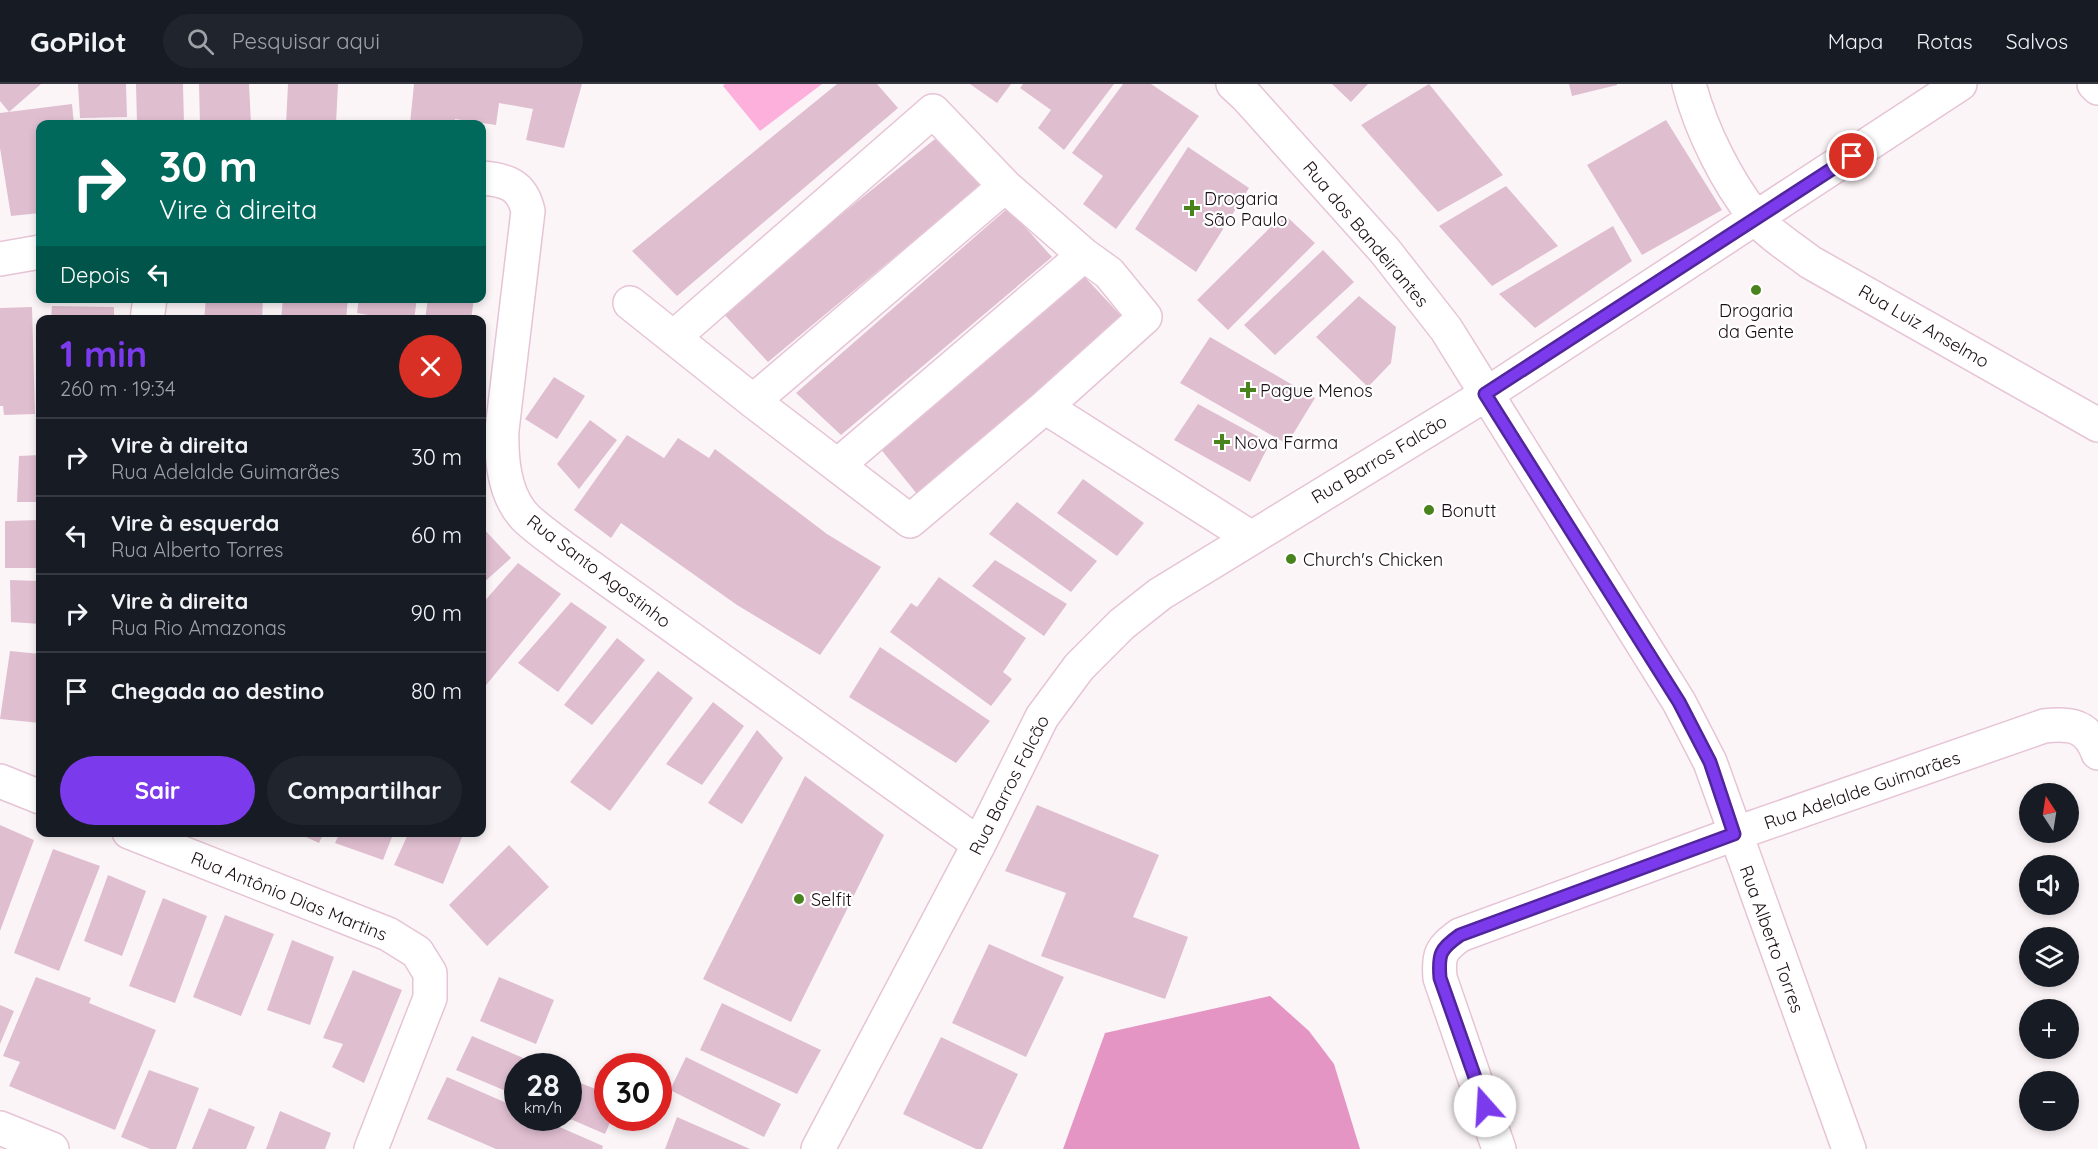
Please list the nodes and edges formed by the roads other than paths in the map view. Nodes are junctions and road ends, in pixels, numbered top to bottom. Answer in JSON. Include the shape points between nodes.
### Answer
{"nodes":[{"id":1,"x":1233,"y":84,"type":"edge"},
{"id":2,"x":1689,"y":84,"type":"edge"},
{"id":3,"x":1960,"y":84,"type":"edge"},
{"id":4,"x":2094,"y":84,"type":"edge"},
{"id":5,"x":2098,"y":88,"type":"edge"},
{"id":6,"x":486,"y":179,"type":"edge"},
{"id":7,"x":1005,"y":186,"type":"junction"},
{"id":8,"x":1756,"y":218,"type":"junction"},
{"id":9,"x":36,"y":253,"type":"edge"},
{"id":10,"x":1084,"y":255,"type":"junction"},
{"id":11,"x":0,"y":259,"type":"edge"},
{"id":12,"x":630,"y":303,"type":"dead end"},
{"id":13,"x":674,"y":337,"type":"junction"},
{"id":14,"x":1485,"y":394,"type":"junction"},
{"id":15,"x":753,"y":401,"type":"junction"},
{"id":16,"x":1044,"y":406,"type":"junction"},
{"id":17,"x":2098,"y":425,"type":"edge"},
{"id":18,"x":838,"y":465,"type":"junction"},
{"id":19,"x":1250,"y":537,"type":"junction"},
{"id":20,"x":2098,"y":753,"type":"edge"},
{"id":21,"x":0,"y":781,"type":"edge"},
{"id":22,"x":36,"y":795,"type":"edge"},
{"id":23,"x":1734,"y":834,"type":"junction"},
{"id":24,"x":142,"y":837,"type":"edge"},
{"id":25,"x":979,"y":844,"type":"junction"},
{"id":26,"x":0,"y":1128,"type":"edge"},
{"id":27,"x":52,"y":1149,"type":"edge"},
{"id":28,"x":371,"y":1149,"type":"edge"},
{"id":29,"x":818,"y":1149,"type":"edge"},
{"id":30,"x":1499,"y":1149,"type":"edge"},
{"id":31,"x":1849,"y":1149,"type":"edge"}],
"edges":[{"from":1,"to":14,"type":"street","name":"Rua dos Bandeirantes","via":[[1385,251],[1446,329]]},
{"from":2,"to":8,"type":"street","name":"Rua Luiz Anselmo","via":[[1710,144]]},
{"from":3,"to":8,"type":"street","name":"Rua Barros Falcão"},
{"from":4,"to":5,"type":"street"},
{"from":6,"to":25,"type":"street","name":"Rua Santo Agostinho","via":[[517,188],[528,211],[502,430],[504,471],[516,506],[565,549]]},
{"from":7,"to":10,"type":"street"},
{"from":7,"to":13,"type":"street","via":[[933,111]]},
{"from":7,"to":15,"type":"street"},
{"from":8,"to":14,"type":"street","name":"Rua Barros Falcão"},
{"from":8,"to":17,"type":"street","name":"Rua Luiz Anselmo","via":[[1810,262]]},
{"from":9,"to":11,"type":"street"},
{"from":10,"to":16,"type":"street","via":[[1109,273],[1145,317]]},
{"from":10,"to":18,"type":"street"},
{"from":12,"to":13,"type":"street"},
{"from":13,"to":15,"type":"street"},
{"from":14,"to":19,"type":"street","name":"Rua Barros Falcão"},
{"from":14,"to":23,"type":"street","name":"Rua Alberto Torres","via":[[1679,702],[1710,762]]},
{"from":15,"to":18,"type":"street"},
{"from":16,"to":18,"type":"street","via":[[910,521]]},
{"from":16,"to":19,"type":"street"},
{"from":19,"to":25,"type":"street","name":"Rua Barros Falcão","via":[[1160,594],[1122,624],[1079,667],[1042,717]]},
{"from":20,"to":23,"type":"street","name":"Rua Adelalde Guimarães","via":[[2083,730],[2065,724],[2044,726]]},
{"from":21,"to":22,"type":"street"},
{"from":23,"to":30,"type":"street","name":"Rua Adelalde Guimarães","via":[[1460,935],[1444,946],[1440,978]]},
{"from":23,"to":31,"type":"street","name":"Rua Alberto Torres"},
{"from":24,"to":28,"type":"street","name":"Rua Antônio Dias Martins","via":[[388,934],[417,952],[430,973],[430,998]]},
{"from":25,"to":29,"type":"street","name":"Rua Barros Falcão"},
{"from":26,"to":27,"type":"street"}]}
